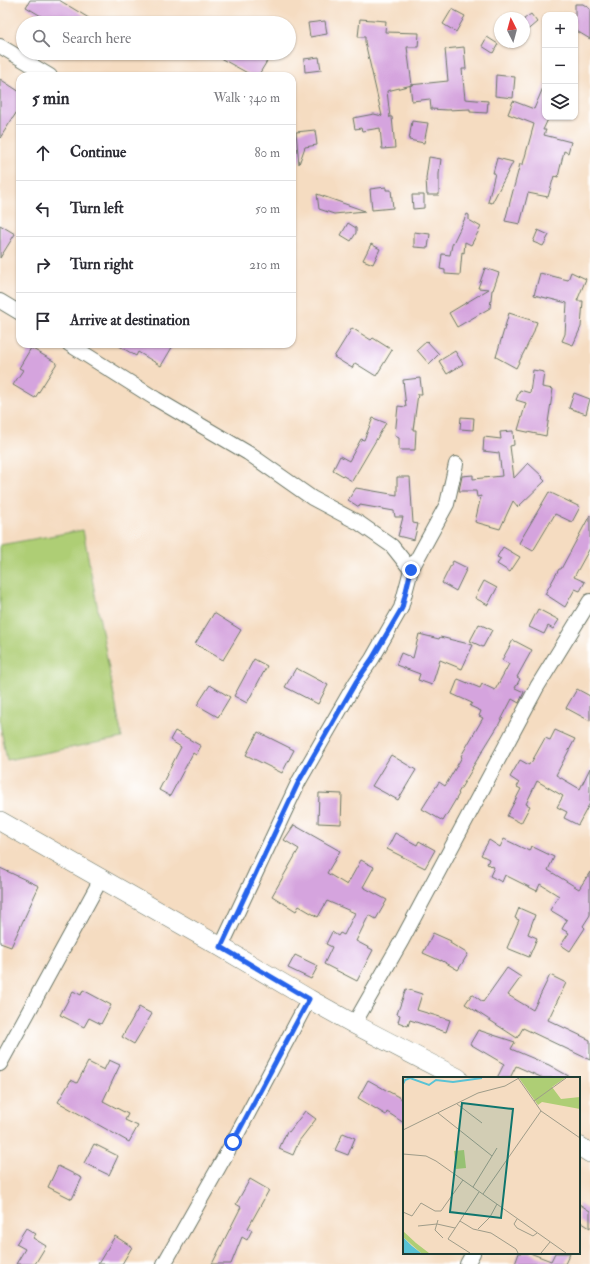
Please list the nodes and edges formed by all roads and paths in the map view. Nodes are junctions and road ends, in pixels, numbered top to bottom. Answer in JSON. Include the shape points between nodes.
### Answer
{"nodes":[{"id":1,"x":0,"y":46,"type":"edge"},
{"id":2,"x":16,"y":56,"type":"edge"},
{"id":3,"x":23,"y":60,"type":"edge"},
{"id":4,"x":43,"y":72,"type":"edge"},
{"id":5,"x":0,"y":301,"type":"edge"},
{"id":6,"x":16,"y":311,"type":"edge"},
{"id":7,"x":75,"y":348,"type":"edge"},
{"id":8,"x":456,"y":464,"type":"dead end"},
{"id":9,"x":411,"y":570,"type":"junction"},
{"id":10,"x":590,"y":600,"type":"edge"},
{"id":11,"x":0,"y":821,"type":"edge"},
{"id":12,"x":101,"y":879,"type":"junction"},
{"id":13,"x":221,"y":947,"type":"junction"},
{"id":14,"x":309,"y":999,"type":"junction"},
{"id":15,"x":354,"y":1024,"type":"junction"},
{"id":16,"x":0,"y":1064,"type":"edge"},
{"id":17,"x":456,"y":1077,"type":"edge"},
{"id":18,"x":580,"y":1147,"type":"edge"},
{"id":19,"x":590,"y":1153,"type":"edge"},
{"id":20,"x":473,"y":1254,"type":"edge"},
{"id":21,"x":164,"y":1264,"type":"edge"},
{"id":22,"x":467,"y":1264,"type":"edge"}],
"edges":[{"from":1,"to":2,"type":"street"},
{"from":3,"to":4,"type":"street"},
{"from":5,"to":6,"type":"street"},
{"from":7,"to":9,"type":"street","via":[[248,453],[312,498],[359,523],[392,546]]},
{"from":8,"to":9,"type":"street","via":[[447,504]]},
{"from":9,"to":13,"type":"street","via":[[402,608],[299,781]]},
{"from":10,"to":15,"type":"street","via":[[537,687],[402,940]]},
{"from":11,"to":12,"type":"main road"},
{"from":12,"to":13,"type":"main road"},
{"from":12,"to":16,"type":"street"},
{"from":13,"to":14,"type":"main road"},
{"from":14,"to":15,"type":"main road"},
{"from":14,"to":21,"type":"street"},
{"from":15,"to":17,"type":"main road"},
{"from":18,"to":19,"type":"main road"},
{"from":20,"to":22,"type":"street"}]}
